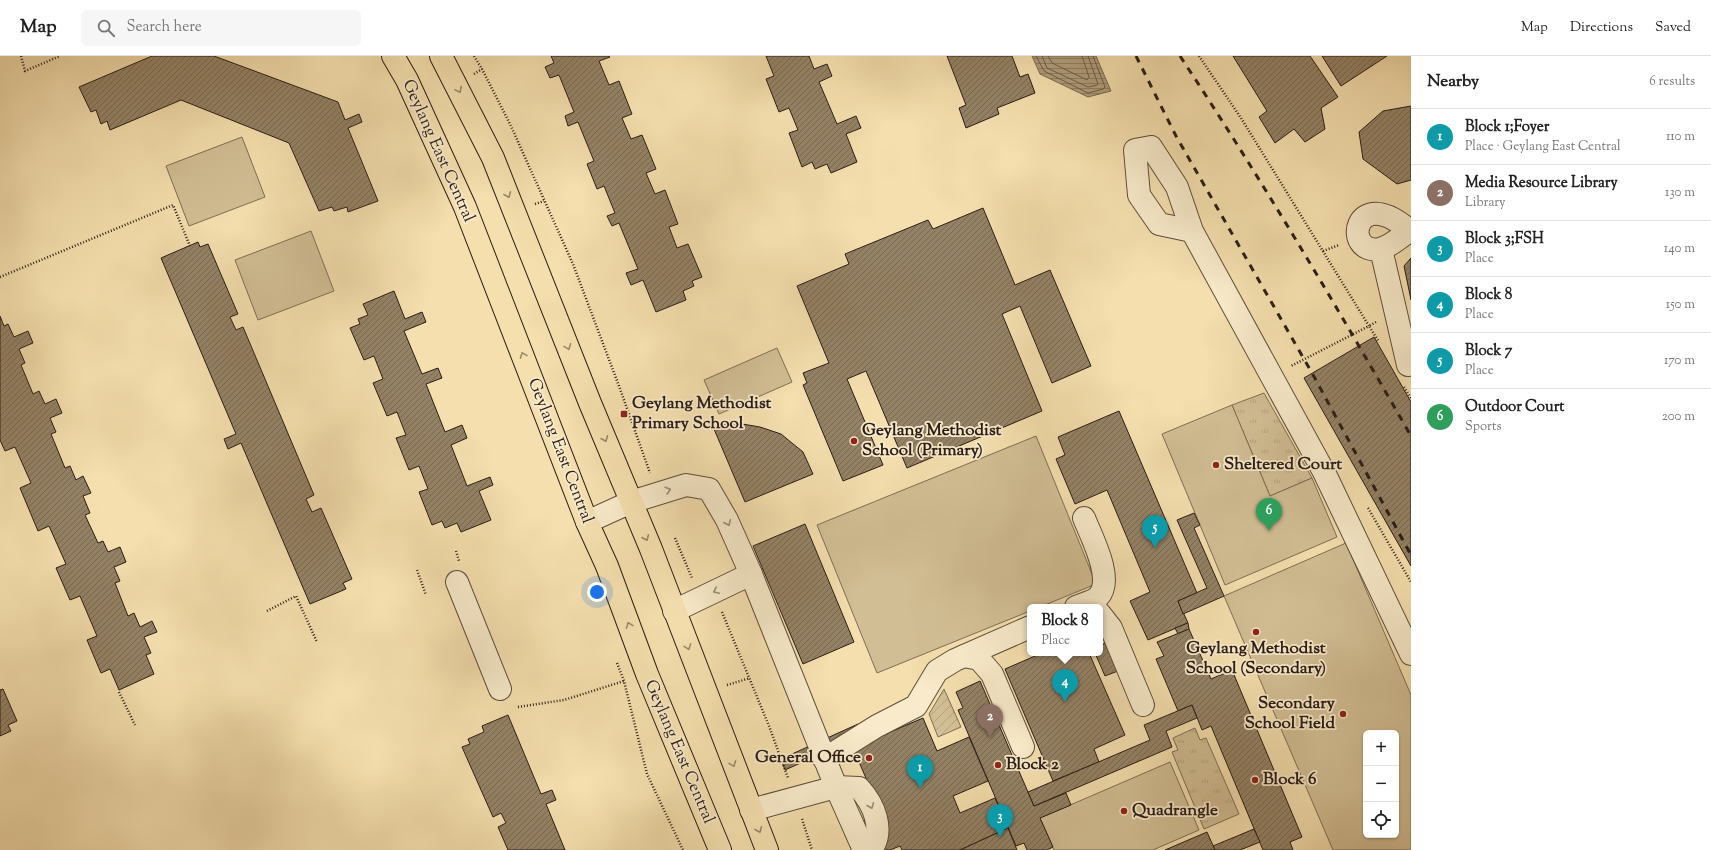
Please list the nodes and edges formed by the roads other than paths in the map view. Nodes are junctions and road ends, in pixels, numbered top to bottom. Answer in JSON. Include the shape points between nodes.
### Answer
{"nodes":[{"id":1,"x":393,"y":56,"type":"edge"},
{"id":2,"x":441,"y":56,"type":"edge"},
{"id":3,"x":1410,"y":230,"type":"edge"},
{"id":4,"x":1192,"y":232,"type":"dead end"},
{"id":5,"x":1381,"y":249,"type":"junction"},
{"id":6,"x":1408,"y":365,"type":"dead end"},
{"id":7,"x":631,"y":502,"type":"junction"},
{"id":8,"x":1084,"y":518,"type":"dead end"},
{"id":9,"x":587,"y":522,"type":"junction"},
{"id":10,"x":751,"y":574,"type":"junction"},
{"id":11,"x":456,"y":582,"type":"dead end"},
{"id":12,"x":1083,"y":604,"type":"edge"},
{"id":13,"x":674,"y":611,"type":"junction"},
{"id":14,"x":1103,"y":618,"type":"edge"},
{"id":15,"x":1027,"y":628,"type":"edge"},
{"id":16,"x":1004,"y":639,"type":"junction"},
{"id":17,"x":1411,"y":654,"type":"edge"},
{"id":18,"x":964,"y":656,"type":"junction"},
{"id":19,"x":992,"y":674,"type":"junction"},
{"id":20,"x":500,"y":689,"type":"dead end"},
{"id":21,"x":1143,"y":705,"type":"dead end"},
{"id":22,"x":1023,"y":747,"type":"dead end"},
{"id":23,"x":824,"y":759,"type":"junction"},
{"id":24,"x":836,"y":788,"type":"junction"},
{"id":25,"x":751,"y":810,"type":"junction"},
{"id":26,"x":720,"y":850,"type":"edge"},
{"id":27,"x":767,"y":850,"type":"edge"},
{"id":28,"x":864,"y":850,"type":"edge"},
{"id":29,"x":871,"y":850,"type":"edge"}],
"edges":[{"from":9,"to":1,"type":"main road","name":"Geylang East Central","one_way":true,"via":[[465,207]]},
{"from":2,"to":7,"type":"main road","one_way":true,"via":[[493,158]]},
{"from":3,"to":5,"type":"street"},
{"from":3,"to":5,"type":"street","via":[[1393,217],[1384,214],[1364,217],[1358,223],[1358,238],[1369,249]]},
{"from":4,"to":17,"type":"street","via":[[1324,472]]},
{"from":5,"to":6,"type":"street"},
{"from":7,"to":9,"type":"street"},
{"from":7,"to":10,"type":"street","one_way":true,"via":[[686,485],[709,490],[727,520]]},
{"from":7,"to":13,"type":"main road","one_way":true},
{"from":8,"to":12,"type":"street","via":[[1103,567],[1104,585],[1097,598]]},
{"from":26,"to":9,"type":"main road","name":"Geylang East Central","one_way":true,"via":[[647,674],[607,566]]},
{"from":10,"to":13,"type":"street","one_way":true},
{"from":10,"to":23,"type":"street"},
{"from":11,"to":20,"type":"street"},
{"from":13,"to":25,"type":"main road","one_way":true},
{"from":14,"to":21,"type":"street","via":[[1111,628]]},
{"from":15,"to":16,"type":"street"},
{"from":16,"to":18,"type":"street"},
{"from":16,"to":19,"type":"street","via":[[994,648],[991,655]]},
{"from":18,"to":19,"type":"street","via":[[979,659]]},
{"from":18,"to":23,"type":"street","via":[[937,670],[916,706],[876,726]]},
{"from":19,"to":22,"type":"street"},
{"from":23,"to":24,"type":"street"},
{"from":24,"to":25,"type":"street"},
{"from":24,"to":28,"type":"street"},
{"from":24,"to":29,"type":"street","one_way":true,"via":[[859,788],[867,797],[873,809],[878,837]]},
{"from":25,"to":27,"type":"main road","one_way":true}]}
